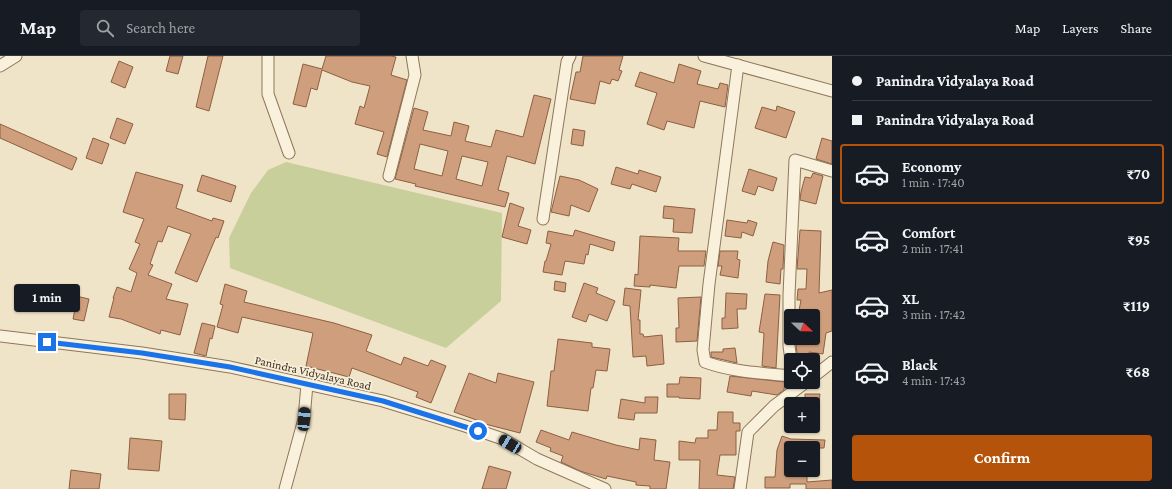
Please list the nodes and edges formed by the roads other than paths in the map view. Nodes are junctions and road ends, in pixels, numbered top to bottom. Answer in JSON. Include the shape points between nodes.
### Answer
{"nodes":[{"id":1,"x":16,"y":56,"type":"edge"},
{"id":2,"x":268,"y":56,"type":"edge"},
{"id":3,"x":412,"y":56,"type":"edge"},
{"id":4,"x":570,"y":56,"type":"edge"},
{"id":5,"x":704,"y":56,"type":"edge"},
{"id":6,"x":738,"y":65,"type":"junction"},
{"id":7,"x":0,"y":66,"type":"edge"},
{"id":8,"x":832,"y":90,"type":"edge"},
{"id":9,"x":289,"y":153,"type":"dead end"},
{"id":10,"x":832,"y":171,"type":"edge"},
{"id":11,"x":389,"y":176,"type":"dead end"},
{"id":12,"x":543,"y":219,"type":"dead end"},
{"id":13,"x":0,"y":336,"type":"edge"},
{"id":14,"x":790,"y":353,"type":"edge"},
{"id":15,"x":832,"y":362,"type":"edge"},
{"id":16,"x":820,"y":371,"type":"edge"},
{"id":17,"x":784,"y":375,"type":"edge"},
{"id":18,"x":307,"y":384,"type":"junction"},
{"id":19,"x":794,"y":389,"type":"edge"},
{"id":20,"x":285,"y":489,"type":"edge"},
{"id":21,"x":605,"y":489,"type":"edge"},
{"id":22,"x":740,"y":489,"type":"edge"}],
"edges":[{"from":1,"to":7,"type":"street"},
{"from":2,"to":9,"type":"street","via":[[268,94]]},
{"from":3,"to":11,"type":"street","via":[[415,75]]},
{"from":4,"to":12,"type":"street"},
{"from":5,"to":6,"type":"street"},
{"from":6,"to":8,"type":"street"},
{"from":6,"to":17,"type":"street","via":[[709,284],[704,362],[738,370]]},
{"from":10,"to":14,"type":"street","via":[[795,160],[789,295]]},
{"from":13,"to":18,"type":"street","name":"Panindra Vidyalaya Road","via":[[150,354],[230,367]]},
{"from":15,"to":16,"type":"street"},
{"from":18,"to":20,"type":"street","via":[[304,419]]},
{"from":18,"to":21,"type":"street","name":"Panindra Vidyalaya Road","via":[[383,401],[503,439],[537,459]]},
{"from":19,"to":22,"type":"street","via":[[748,432]]}]}
